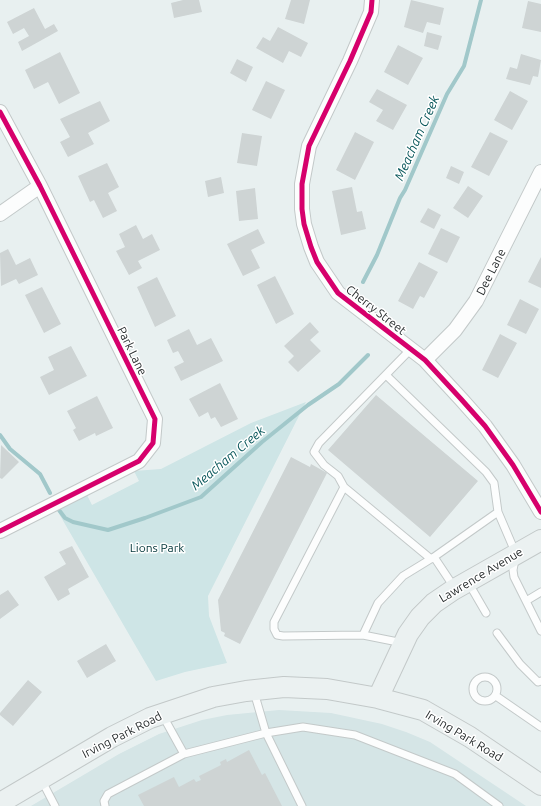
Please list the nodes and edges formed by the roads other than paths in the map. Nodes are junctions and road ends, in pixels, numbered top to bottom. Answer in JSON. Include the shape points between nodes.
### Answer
{"nodes":[{"id":1,"x":372,"y":0,"type":"edge"},
{"id":2,"x":0,"y":112,"type":"edge"},
{"id":3,"x":541,"y":172,"type":"edge"},
{"id":4,"x":40,"y":186,"type":"junction"},
{"id":5,"x":0,"y":214,"type":"edge"},
{"id":6,"x":410,"y":350,"type":"junction"},
{"id":7,"x":425,"y":360,"type":"junction"},
{"id":8,"x":386,"y":375,"type":"junction"},
{"id":9,"x":344,"y":487,"type":"junction"},
{"id":10,"x":498,"y":512,"type":"junction"},
{"id":11,"x":541,"y":512,"type":"edge"},
{"id":12,"x":0,"y":531,"type":"edge"},
{"id":13,"x":541,"y":540,"type":"edge"},
{"id":14,"x":516,"y":554,"type":"junction"},
{"id":15,"x":433,"y":558,"type":"junction"},
{"id":16,"x":461,"y":585,"type":"junction"},
{"id":17,"x":541,"y":592,"type":"edge"},
{"id":18,"x":526,"y":601,"type":"junction"},
{"id":19,"x":486,"y":613,"type":"dead end"},
{"id":20,"x":541,"y":631,"type":"edge"},
{"id":21,"x":497,"y":633,"type":"dead end"},
{"id":22,"x":363,"y":635,"type":"junction"},
{"id":23,"x":403,"y":643,"type":"junction"},
{"id":24,"x":541,"y":681,"type":"edge"},
{"id":25,"x":254,"y":690,"type":"junction"},
{"id":26,"x":496,"y":696,"type":"dead end"},
{"id":27,"x":378,"y":698,"type":"junction"},
{"id":28,"x":161,"y":714,"type":"junction"},
{"id":29,"x":541,"y":727,"type":"edge"},
{"id":30,"x":266,"y":732,"type":"junction"},
{"id":31,"x":184,"y":754,"type":"junction"},
{"id":32,"x":41,"y":779,"type":"junction"},
{"id":33,"x":541,"y":785,"type":"edge"},
{"id":34,"x":3,"y":803,"type":"edge"},
{"id":35,"x":55,"y":806,"type":"edge"},
{"id":36,"x":105,"y":806,"type":"edge"},
{"id":37,"x":302,"y":806,"type":"edge"},
{"id":38,"x":499,"y":806,"type":"edge"}],
"edges":[{"from":1,"to":6,"type":"street","name":"Cherry Street","via":[[371,12],[350,61],[309,146],[302,184],[303,217],[310,247],[338,293]]},
{"from":2,"to":4,"type":"street","name":"Park Lane"},
{"from":3,"to":7,"type":"street","name":"Dee Lane","via":[[476,301],[455,330]]},
{"from":4,"to":5,"type":"street"},
{"from":4,"to":12,"type":"street","name":"Park Lane","via":[[155,419],[153,443],[139,461]]},
{"from":6,"to":7,"type":"street","name":"Cherry Street"},
{"from":6,"to":8,"type":"lane"},
{"from":7,"to":11,"type":"street","name":"Cherry Street","via":[[485,426]]},
{"from":8,"to":9,"type":"lane","via":[[319,443],[314,452],[324,465],[338,476]]},
{"from":8,"to":10,"type":"lane","via":[[486,472],[494,483]]},
{"from":9,"to":15,"type":"lane"},
{"from":9,"to":22,"type":"lane","via":[[274,622],[274,629],[277,635],[283,636]]},
{"from":10,"to":14,"type":"lane"},
{"from":10,"to":15,"type":"lane"},
{"from":13,"to":14,"type":"main road","name":"Lawrence Avenue"},
{"from":14,"to":16,"type":"main road","name":"Lawrence Avenue"},
{"from":14,"to":18,"type":"lane","via":[[514,577]]},
{"from":15,"to":16,"type":"lane"},
{"from":15,"to":22,"type":"lane","via":[[403,576],[378,603]]},
{"from":16,"to":19,"type":"lane"},
{"from":16,"to":23,"type":"main road","name":"Lawrence Avenue","via":[[434,603],[420,617]]},
{"from":17,"to":18,"type":"lane"},
{"from":18,"to":20,"type":"lane"},
{"from":21,"to":24,"type":"lane","via":[[520,664],[538,682]]},
{"from":22,"to":23,"type":"lane"},
{"from":23,"to":27,"type":"main road","name":"Lawrence Avenue"},
{"from":25,"to":27,"type":"main road","name":"Irving Park Road","via":[[284,687],[327,689]]},
{"from":25,"to":28,"type":"main road","name":"Irving Park Road","via":[[199,700]]},
{"from":25,"to":30,"type":"lane"},
{"from":26,"to":29,"type":"lane"},
{"from":27,"to":33,"type":"main road","name":"Irving Park Road","via":[[423,710],[440,719]]},
{"from":28,"to":31,"type":"lane"},
{"from":28,"to":32,"type":"main road","name":"Irving Park Road","via":[[112,737]]},
{"from":30,"to":31,"type":"lane"},
{"from":30,"to":37,"type":"lane"},
{"from":30,"to":38,"type":"lane","via":[[303,727],[355,735],[455,774]]},
{"from":31,"to":36,"type":"lane","via":[[108,794],[104,801]]},
{"from":32,"to":34,"type":"main road","name":"Irving Park Road"},
{"from":32,"to":35,"type":"lane"}]}
